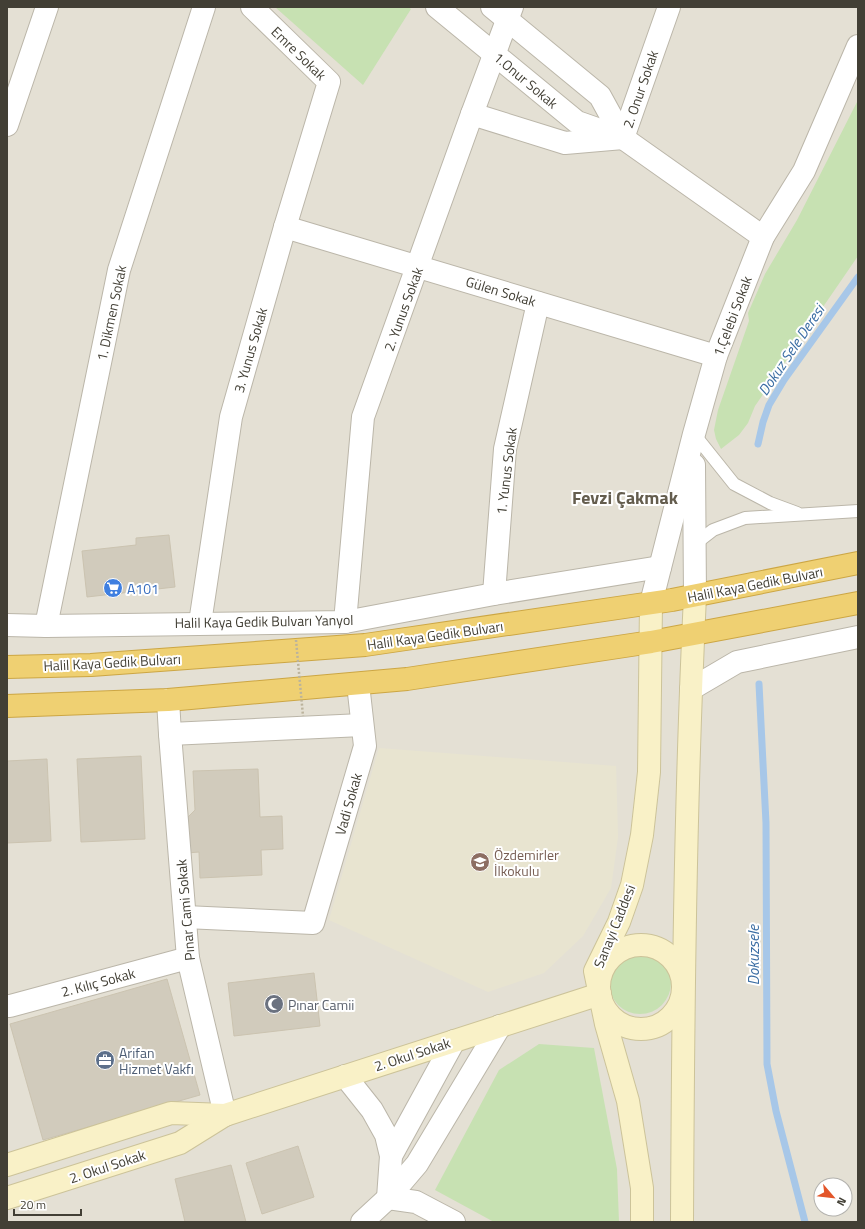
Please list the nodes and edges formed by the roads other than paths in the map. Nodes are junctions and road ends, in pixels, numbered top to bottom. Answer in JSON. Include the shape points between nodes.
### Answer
{"nodes":[{"id":1,"x":47,"y":7,"type":"edge"},
{"id":2,"x":204,"y":7,"type":"edge"},
{"id":3,"x":252,"y":7,"type":"edge"},
{"id":4,"x":437,"y":7,"type":"edge"},
{"id":5,"x":669,"y":7,"type":"edge"},
{"id":6,"x":504,"y":11,"type":"edge"},
{"id":7,"x":858,"y":46,"type":"edge"},
{"id":8,"x":495,"y":54,"type":"junction"},
{"id":9,"x":329,"y":82,"type":"joint"},
{"id":10,"x":472,"y":114,"type":"junction"},
{"id":11,"x":7,"y":125,"type":"edge"},
{"id":12,"x":623,"y":138,"type":"junction"},
{"id":13,"x":285,"y":227,"type":"junction"},
{"id":14,"x":763,"y":237,"type":"junction"},
{"id":15,"x":418,"y":266,"type":"junction"},
{"id":16,"x":538,"y":303,"type":"junction"},
{"id":17,"x":716,"y":356,"type":"junction"},
{"id":18,"x":694,"y":434,"type":"junction"},
{"id":19,"x":858,"y":511,"type":"edge"},
{"id":20,"x":802,"y":515,"type":"junction"},
{"id":21,"x":694,"y":544,"type":"junction"},
{"id":22,"x":858,"y":563,"type":"edge"},
{"id":23,"x":660,"y":567,"type":"junction"},
{"id":24,"x":494,"y":594,"type":"junction"},
{"id":25,"x":695,"y":596,"type":"junction"},
{"id":26,"x":651,"y":603,"type":"junction"},
{"id":27,"x":858,"y":603,"type":"edge"},
{"id":28,"x":345,"y":622,"type":"junction"},
{"id":29,"x":200,"y":623,"type":"junction"},
{"id":30,"x":7,"y":625,"type":"edge"},
{"id":31,"x":46,"y":626,"type":"junction"},
{"id":32,"x":693,"y":633,"type":"junction"},
{"id":33,"x":858,"y":637,"type":"edge"},
{"id":34,"x":651,"y":642,"type":"junction"},
{"id":35,"x":7,"y":667,"type":"edge"},
{"id":36,"x":358,"y":684,"type":"junction"},
{"id":37,"x":691,"y":689,"type":"junction"},
{"id":38,"x":168,"y":700,"type":"junction"},
{"id":39,"x":7,"y":706,"type":"edge"},
{"id":40,"x":362,"y":725,"type":"junction"},
{"id":41,"x":170,"y":734,"type":"junction"},
{"id":42,"x":185,"y":917,"type":"junction"},
{"id":43,"x":188,"y":958,"type":"junction"},
{"id":44,"x":683,"y":987,"type":"junction"},
{"id":45,"x":600,"y":994,"type":"junction"},
{"id":46,"x":7,"y":1006,"type":"edge"},
{"id":47,"x":500,"y":1026,"type":"junction"},
{"id":48,"x":454,"y":1041,"type":"junction"},
{"id":49,"x":345,"y":1076,"type":"junction"},
{"id":50,"x":225,"y":1115,"type":"junction"},
{"id":51,"x":391,"y":1156,"type":"junction"},
{"id":52,"x":7,"y":1164,"type":"edge"},
{"id":53,"x":7,"y":1198,"type":"edge"},
{"id":54,"x":388,"y":1198,"type":"junction"},
{"id":55,"x":362,"y":1222,"type":"edge"},
{"id":56,"x":454,"y":1222,"type":"edge"},
{"id":57,"x":642,"y":1222,"type":"edge"},
{"id":58,"x":682,"y":1222,"type":"edge"}],
"edges":[{"from":1,"to":11,"type":"street"},
{"from":2,"to":31,"type":"street","name":"1. Dikmen Sokak","via":[[119,270]]},
{"from":3,"to":9,"type":"street","name":"Emre Sokak"},
{"from":4,"to":8,"type":"street","name":"1.Onur Sokak"},
{"from":5,"to":12,"type":"street","name":"2. Onur Sokak"},
{"from":6,"to":8,"type":"street","name":"2. Yunus Sokak"},
{"from":6,"to":12,"type":"street","name":"1.Onur Sokak","via":[[600,96]]},
{"from":7,"to":14,"type":"street","name":"1.Çelebi Sokak","via":[[804,171]]},
{"from":8,"to":10,"type":"street","name":"2. Yunus Sokak"},
{"from":8,"to":12,"type":"street","name":"1.Onur Sokak","via":[[577,122]]},
{"from":9,"to":13,"type":"street","name":"3. Yunus Sokak"},
{"from":10,"to":12,"type":"street","name":"2. Onur Sokak","via":[[565,143]]},
{"from":10,"to":15,"type":"street","name":"2. Yunus Sokak"},
{"from":12,"to":14,"type":"street","name":"1.Onur Sokak"},
{"from":13,"to":15,"type":"street","name":"Gülen Sokak"},
{"from":13,"to":29,"type":"street","name":"3. Yunus Sokak","via":[[231,417]]},
{"from":14,"to":17,"type":"street","name":"1.Çelebi Sokak"},
{"from":15,"to":16,"type":"street","name":"Gülen Sokak"},
{"from":15,"to":28,"type":"street","name":"2. Yunus Sokak","via":[[363,417]]},
{"from":16,"to":17,"type":"street","name":"Gülen Sokak"},
{"from":16,"to":24,"type":"street","name":"1. Yunus Sokak","via":[[505,449]]},
{"from":17,"to":18,"type":"street","name":"1.Çelebi Sokak"},
{"from":18,"to":20,"type":"lane","via":[[734,484]]},
{"from":18,"to":21,"type":"street"},
{"from":18,"to":23,"type":"street","name":"1.Çelebi Sokak"},
{"from":19,"to":20,"type":"lane"},
{"from":20,"to":21,"type":"lane","via":[[745,518],[713,530]]},
{"from":21,"to":25,"type":"street"},
{"from":22,"to":25,"type":"highway","name":"Halil Kaya Gedik Bulvarı"},
{"from":23,"to":24,"type":"street","name":"Halil Kaya Gedik Bulvarı Yanyol"},
{"from":23,"to":26,"type":"street","name":"1.Çelebi Sokak"},
{"from":24,"to":28,"type":"street","name":"Halil Kaya Gedik Bulvarı Yanyol"},
{"from":25,"to":26,"type":"highway","name":"Halil Kaya Gedik Bulvarı"},
{"from":25,"to":32,"type":"street"},
{"from":26,"to":34,"type":"street","name":"Sanayi Caddesi"},
{"from":26,"to":35,"type":"highway","name":"Halil Kaya Gedik Bulvarı","via":[[365,645],[91,665]]},
{"from":27,"to":32,"type":"highway"},
{"from":28,"to":29,"type":"street","name":"Halil Kaya Gedik Bulvarı Yanyol"},
{"from":29,"to":31,"type":"street","name":"Halil Kaya Gedik Bulvarı Yanyol"},
{"from":30,"to":31,"type":"street","name":"Halil Kaya Gedik Bulvarı Yanyol"},
{"from":32,"to":34,"type":"highway"},
{"from":32,"to":37,"type":"street"},
{"from":33,"to":37,"type":"street","via":[[737,662]]},
{"from":34,"to":36,"type":"highway","via":[[408,679]]},
{"from":34,"to":45,"type":"street","name":"Sanayi Caddesi","via":[[649,772],[642,835],[632,885],[619,922],[595,971]]},
{"from":36,"to":38,"type":"highway"},
{"from":36,"to":40,"type":"street","name":"Vadi Sokak"},
{"from":37,"to":44,"type":"street"},
{"from":38,"to":39,"type":"highway"},
{"from":38,"to":41,"type":"street","name":"Pınar Cami Sokak"},
{"from":40,"to":41,"type":"street"},
{"from":40,"to":42,"type":"street","name":"Vadi Sokak","via":[[365,746],[313,923]]},
{"from":41,"to":42,"type":"street","name":"Pınar Cami Sokak"},
{"from":42,"to":43,"type":"street","name":"Pınar Cami Sokak"},
{"from":43,"to":46,"type":"street","name":"2. Kılıç Sokak"},
{"from":43,"to":50,"type":"street","name":"Pınar Cami Sokak"},
{"from":44,"to":45,"type":"street","via":[[676,1010],[667,1020],[644,1029],[620,1024],[603,1006]]},
{"from":44,"to":45,"type":"street","via":[[678,966],[671,958],[654,946],[643,945],[632,946],[613,955],[602,973],[599,983]]},
{"from":44,"to":58,"type":"street"},
{"from":45,"to":47,"type":"street","name":"2. Okul Sokak"},
{"from":45,"to":57,"type":"street","name":"Sanayi Caddesi","via":[[628,1101],[642,1188]]},
{"from":47,"to":48,"type":"street","name":"2. Okul Sokak"},
{"from":47,"to":54,"type":"street","via":[[416,1164]]},
{"from":48,"to":49,"type":"street","name":"2. Okul Sokak"},
{"from":48,"to":51,"type":"street"},
{"from":49,"to":50,"type":"street","name":"2. Okul Sokak"},
{"from":49,"to":51,"type":"street","via":[[372,1110],[386,1135]]},
{"from":50,"to":52,"type":"street","name":"2. Okul Sokak","via":[[171,1113]]},
{"from":50,"to":53,"type":"street","name":"2. Okul Sokak","via":[[180,1143]]},
{"from":51,"to":54,"type":"street"},
{"from":54,"to":55,"type":"street"},
{"from":54,"to":56,"type":"street","via":[[416,1202]]}]}
